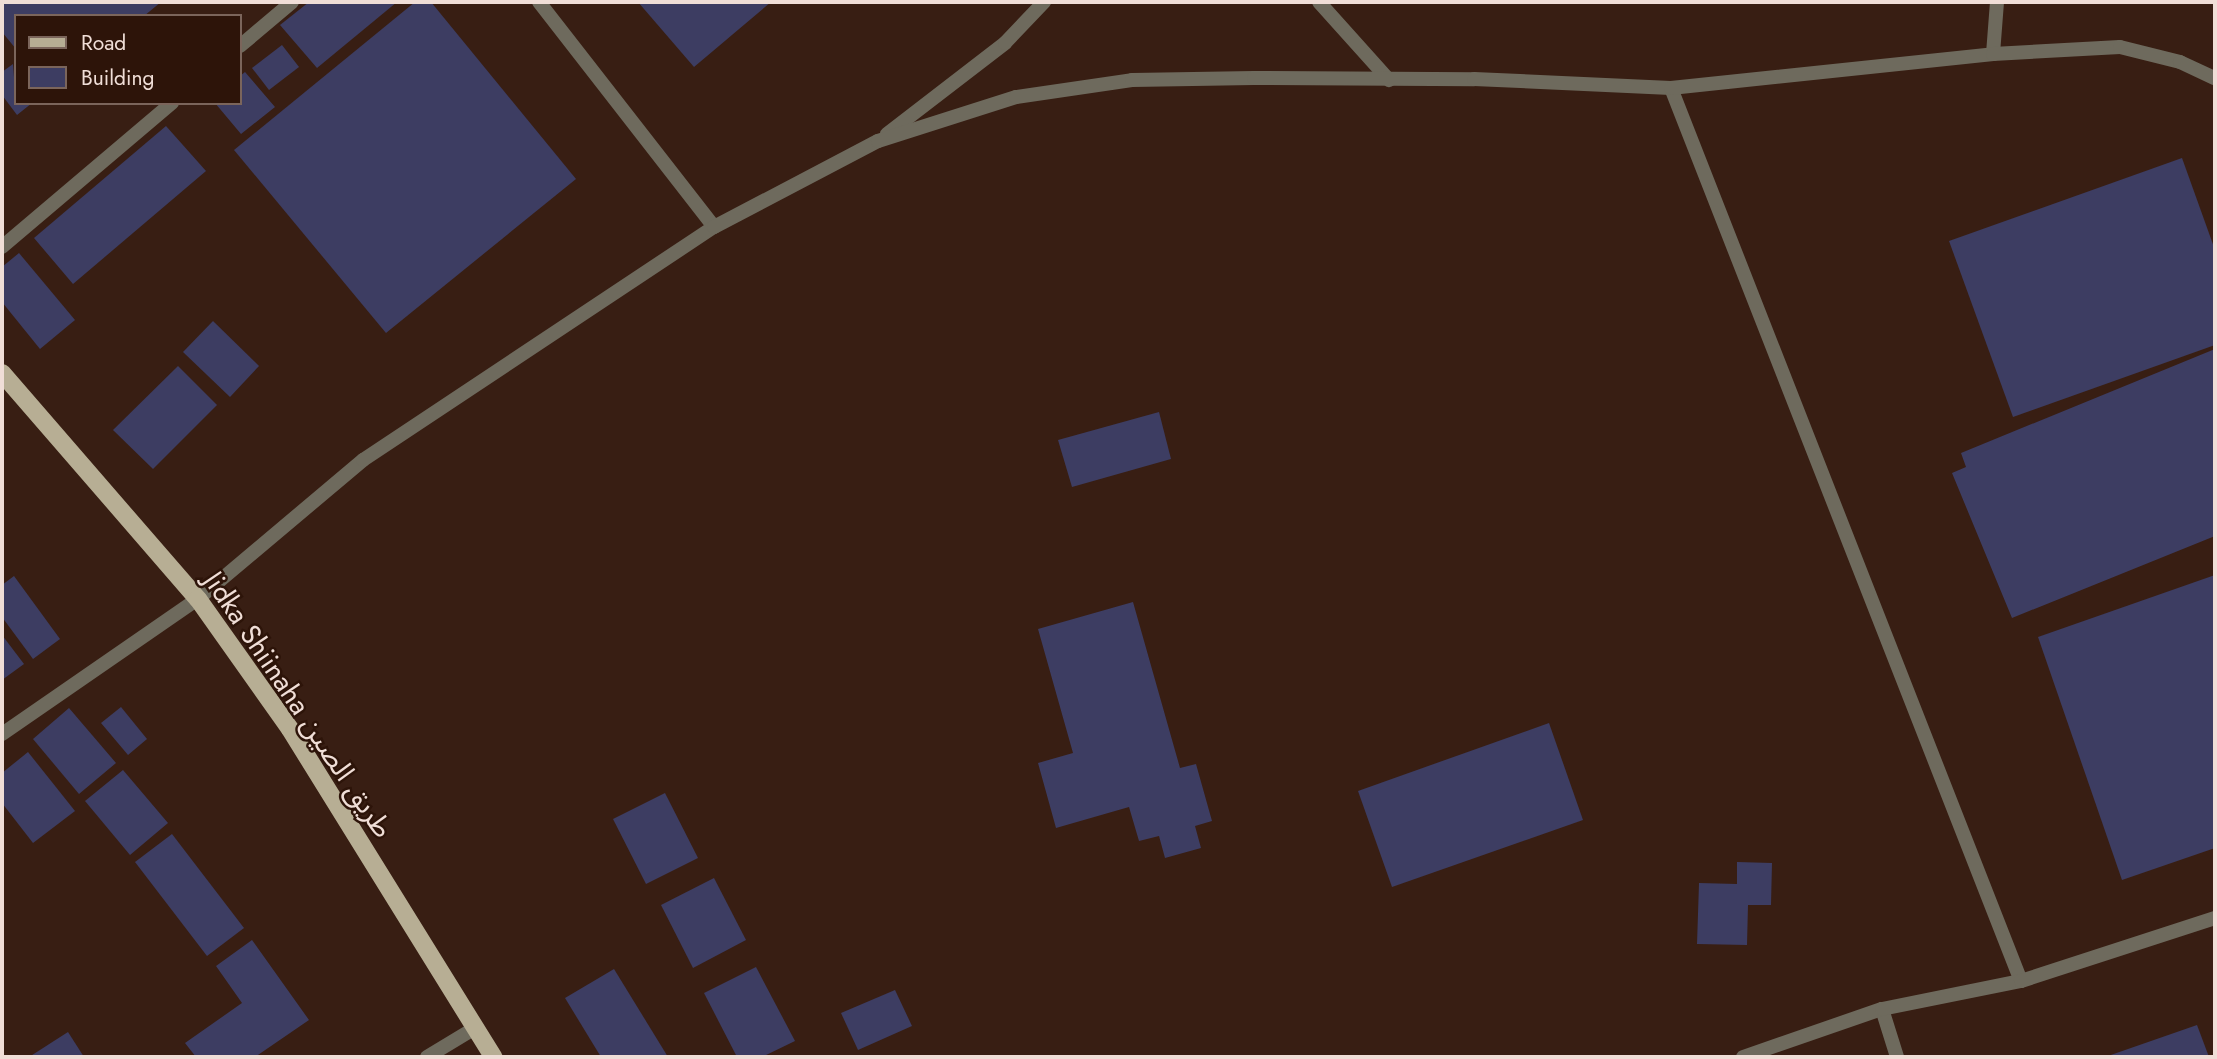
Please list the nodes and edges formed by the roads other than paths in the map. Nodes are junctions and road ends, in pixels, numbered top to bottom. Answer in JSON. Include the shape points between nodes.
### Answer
{"nodes":[{"id":1,"x":292,"y":2,"type":"edge"},
{"id":2,"x":539,"y":2,"type":"edge"},
{"id":3,"x":1044,"y":2,"type":"edge"},
{"id":4,"x":1319,"y":2,"type":"edge"},
{"id":5,"x":1997,"y":2,"type":"edge"},
{"id":6,"x":242,"y":44,"type":"edge"},
{"id":7,"x":1993,"y":54,"type":"junction"},
{"id":8,"x":2215,"y":78,"type":"edge"},
{"id":9,"x":1389,"y":80,"type":"junction"},
{"id":10,"x":1671,"y":88,"type":"junction"},
{"id":11,"x":170,"y":105,"type":"edge"},
{"id":12,"x":878,"y":141,"type":"junction"},
{"id":13,"x":715,"y":227,"type":"junction"},
{"id":14,"x":2,"y":247,"type":"edge"},
{"id":15,"x":2,"y":373,"type":"edge"},
{"id":16,"x":198,"y":599,"type":"junction"},
{"id":17,"x":2,"y":734,"type":"edge"},
{"id":18,"x":2215,"y":918,"type":"edge"},
{"id":19,"x":2021,"y":981,"type":"junction"},
{"id":20,"x":1882,"y":1009,"type":"junction"},
{"id":21,"x":475,"y":1028,"type":"junction"},
{"id":22,"x":427,"y":1057,"type":"edge"},
{"id":23,"x":493,"y":1057,"type":"edge"},
{"id":24,"x":1743,"y":1057,"type":"edge"},
{"id":25,"x":1897,"y":1057,"type":"edge"}],
"edges":[{"from":1,"to":6,"type":"street"},
{"from":2,"to":13,"type":"street"},
{"from":3,"to":12,"type":"street","via":[[1005,43]]},
{"from":4,"to":9,"type":"street"},
{"from":5,"to":7,"type":"street"},
{"from":7,"to":8,"type":"street","via":[[2120,47],[2180,62]]},
{"from":7,"to":10,"type":"street"},
{"from":9,"to":10,"type":"street"},
{"from":9,"to":12,"type":"street","via":[[1132,80],[1016,97]]},
{"from":10,"to":19,"type":"street"},
{"from":11,"to":14,"type":"street"},
{"from":12,"to":13,"type":"street"},
{"from":13,"to":16,"type":"street","via":[[363,460]]},
{"from":15,"to":16,"type":"main road","name":"Jidka Shiinaha طريق الصين"},
{"from":16,"to":17,"type":"street"},
{"from":16,"to":21,"type":"main road","name":"Jidka Shiinaha طريق الصين","via":[[290,729]]},
{"from":18,"to":19,"type":"street"},
{"from":19,"to":20,"type":"street"},
{"from":20,"to":24,"type":"street"},
{"from":20,"to":25,"type":"street"},
{"from":21,"to":22,"type":"street"},
{"from":21,"to":23,"type":"main road","name":"Jidka Shiinaha طريق الصين"}]}
